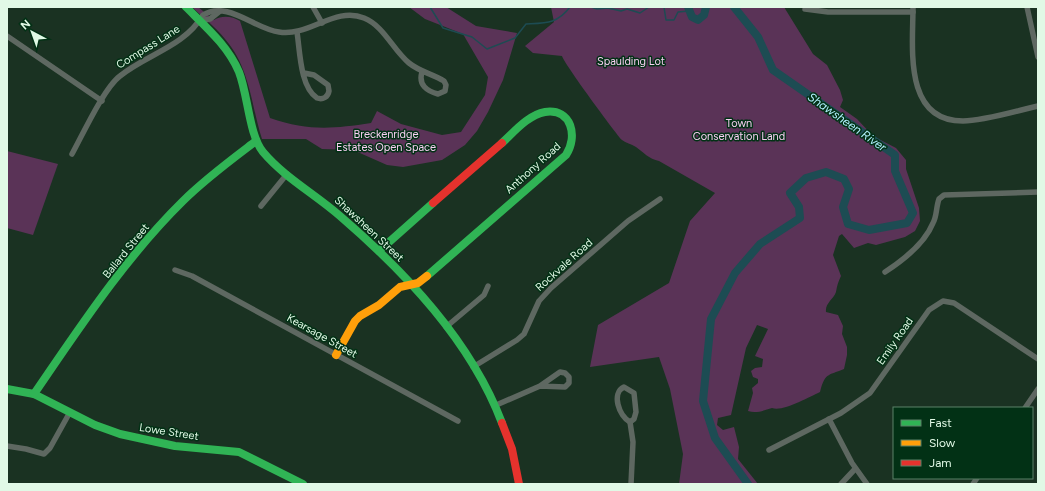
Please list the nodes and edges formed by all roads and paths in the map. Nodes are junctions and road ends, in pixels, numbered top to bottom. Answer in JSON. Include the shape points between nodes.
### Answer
{"nodes":[{"id":1,"x":186,"y":7,"type":"edge"},
{"id":2,"x":313,"y":7,"type":"edge"},
{"id":3,"x":1027,"y":7,"type":"edge"},
{"id":4,"x":805,"y":9,"type":"dead end"},
{"id":5,"x":913,"y":9,"type":"edge"},
{"id":6,"x":200,"y":21,"type":"junction"},
{"id":7,"x":322,"y":23,"type":"junction"},
{"id":8,"x":297,"y":32,"type":"junction"},
{"id":9,"x":7,"y":36,"type":"edge"},
{"id":10,"x":1038,"y":57,"type":"edge"},
{"id":11,"x":422,"y":72,"type":"junction"},
{"id":12,"x":304,"y":73,"type":"junction"},
{"id":13,"x":102,"y":101,"type":"junction"},
{"id":14,"x":1038,"y":106,"type":"edge"},
{"id":15,"x":256,"y":141,"type":"junction"},
{"id":16,"x":72,"y":154,"type":"dead end"},
{"id":17,"x":287,"y":174,"type":"junction"},
{"id":18,"x":1038,"y":192,"type":"edge"},
{"id":19,"x":660,"y":199,"type":"dead end"},
{"id":20,"x":261,"y":206,"type":"dead end"},
{"id":21,"x":379,"y":251,"type":"junction"},
{"id":22,"x":174,"y":270,"type":"dead end"},
{"id":23,"x":885,"y":272,"type":"dead end"},
{"id":24,"x":411,"y":284,"type":"junction"},
{"id":25,"x":488,"y":286,"type":"dead end"},
{"id":26,"x":446,"y":327,"type":"junction"},
{"id":27,"x":336,"y":355,"type":"junction"},
{"id":28,"x":1038,"y":359,"type":"edge"},
{"id":29,"x":472,"y":367,"type":"junction"},
{"id":30,"x":540,"y":386,"type":"junction"},
{"id":31,"x":8,"y":389,"type":"edge"},
{"id":32,"x":1038,"y":389,"type":"edge"},
{"id":33,"x":34,"y":394,"type":"junction"},
{"id":34,"x":494,"y":406,"type":"junction"},
{"id":35,"x":1026,"y":407,"type":"edge"},
{"id":36,"x":70,"y":412,"type":"junction"},
{"id":37,"x":829,"y":419,"type":"junction"},
{"id":38,"x":458,"y":421,"type":"dead end"},
{"id":39,"x":630,"y":422,"type":"junction"},
{"id":40,"x":7,"y":446,"type":"edge"},
{"id":41,"x":769,"y":450,"type":"dead end"},
{"id":42,"x":855,"y":469,"type":"junction"},
{"id":43,"x":303,"y":484,"type":"edge"},
{"id":44,"x":519,"y":484,"type":"edge"},
{"id":45,"x":631,"y":484,"type":"edge"},
{"id":46,"x":841,"y":484,"type":"edge"},
{"id":47,"x":868,"y":484,"type":"edge"}],
"edges":[{"from":1,"to":6,"type":"street","name":"Shawsheen Street"},
{"from":2,"to":7,"type":"street"},
{"from":3,"to":10,"type":"street"},
{"from":4,"to":5,"type":"street","via":[[828,12]]},
{"from":5,"to":14,"type":"street","via":[[914,78],[923,100],[932,110],[947,119],[965,121]]},
{"from":6,"to":8,"type":"street","name":"Compass Lane","via":[[205,13],[213,10],[232,11],[276,32]]},
{"from":6,"to":13,"type":"street","name":"Compass Lane","via":[[177,42],[119,76]]},
{"from":6,"to":15,"type":"street","name":"Shawsheen Street","via":[[226,50],[238,71],[249,105]]},
{"from":7,"to":8,"type":"street"},
{"from":7,"to":11,"type":"street","via":[[344,15],[366,19],[378,27],[405,60]]},
{"from":8,"to":12,"type":"street"},
{"from":9,"to":13,"type":"street"},
{"from":11,"to":11,"type":"street","via":[[444,81],[445,91],[438,94],[425,88],[421,79]]},
{"from":12,"to":12,"type":"street","via":[[307,87],[314,96],[321,99],[327,96],[330,90],[326,83],[314,75]]},
{"from":13,"to":16,"type":"street","name":"Compass Lane"},
{"from":15,"to":17,"type":"street","name":"Shawsheen Street","via":[[263,152]]},
{"from":15,"to":33,"type":"street","name":"Ballard Street","via":[[174,210],[131,261]]},
{"from":17,"to":20,"type":"street"},
{"from":17,"to":21,"type":"street","name":"Shawsheen Street"},
{"from":18,"to":23,"type":"street","via":[[944,195],[939,199],[933,224],[925,236],[908,254]]},
{"from":19,"to":29,"type":"street","name":"Rockvale Road","via":[[628,221],[551,288],[539,301],[524,334]]},
{"from":21,"to":24,"type":"street","name":"Shawsheen Street"},
{"from":21,"to":24,"type":"street","name":"Anthony Road","via":[[529,119],[544,112],[564,117],[574,134],[570,151],[425,278]]},
{"from":22,"to":27,"type":"street","name":"Kearsage Street","via":[[192,276]]},
{"from":24,"to":26,"type":"street","name":"Shawsheen Street"},
{"from":24,"to":27,"type":"street","name":"Anthony Road","via":[[400,287],[379,305],[360,316]]},
{"from":25,"to":26,"type":"street","via":[[484,295]]},
{"from":26,"to":29,"type":"street","name":"Shawsheen Street"},
{"from":27,"to":38,"type":"street","name":"Kearsage Street"},
{"from":28,"to":37,"type":"street","name":"Emily Road","via":[[954,302],[943,301],[929,310],[870,393]]},
{"from":29,"to":34,"type":"street","name":"Shawsheen Street"},
{"from":30,"to":30,"type":"street","via":[[562,388],[567,386],[569,377],[566,373],[560,372]]},
{"from":30,"to":34,"type":"street"},
{"from":31,"to":33,"type":"street","name":"Lowe Street"},
{"from":32,"to":35,"type":"street"},
{"from":33,"to":36,"type":"street","name":"Lowe Street"},
{"from":34,"to":44,"type":"street","name":"Shawsheen Street","via":[[512,450]]},
{"from":36,"to":40,"type":"street","via":[[44,454],[26,448]]},
{"from":36,"to":43,"type":"street","name":"Lowe Street","via":[[103,429],[128,436],[175,446],[239,452]]},
{"from":37,"to":41,"type":"street","name":"Emily Road"},
{"from":37,"to":42,"type":"street"},
{"from":39,"to":39,"type":"street","via":[[634,419],[636,402],[634,393],[624,387],[619,390],[617,396],[622,417]]},
{"from":39,"to":45,"type":"street","via":[[633,442]]},
{"from":42,"to":46,"type":"street"},
{"from":42,"to":47,"type":"street"}]}
